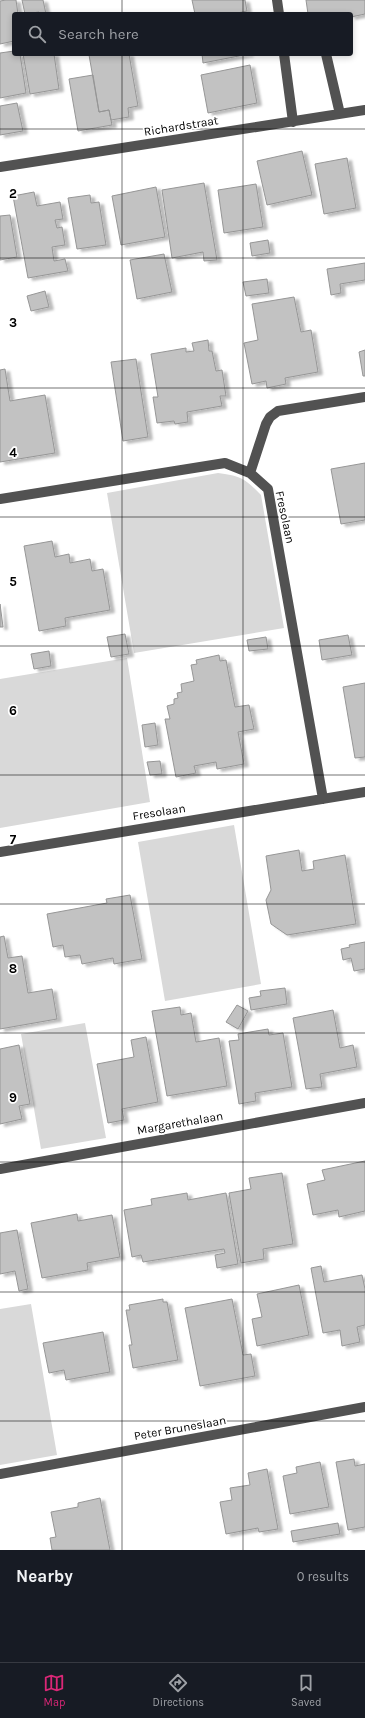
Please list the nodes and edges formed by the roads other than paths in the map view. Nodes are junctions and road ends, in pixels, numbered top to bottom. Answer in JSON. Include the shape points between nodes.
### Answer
{"nodes":[{"id":1,"x":277,"y":0,"type":"edge"},
{"id":2,"x":279,"y":12,"type":"edge"},
{"id":3,"x":284,"y":56,"type":"edge"},
{"id":4,"x":326,"y":56,"type":"edge"},
{"id":5,"x":365,"y":110,"type":"edge"},
{"id":6,"x":340,"y":114,"type":"junction"},
{"id":7,"x":293,"y":122,"type":"junction"},
{"id":8,"x":0,"y":168,"type":"edge"},
{"id":9,"x":365,"y":397,"type":"edge"},
{"id":10,"x":250,"y":473,"type":"junction"},
{"id":11,"x":0,"y":499,"type":"edge"},
{"id":12,"x":365,"y":792,"type":"edge"},
{"id":13,"x":323,"y":799,"type":"junction"},
{"id":14,"x":0,"y":852,"type":"edge"},
{"id":15,"x":365,"y":1103,"type":"edge"},
{"id":16,"x":0,"y":1169,"type":"edge"},
{"id":17,"x":365,"y":1407,"type":"edge"},
{"id":18,"x":0,"y":1474,"type":"edge"}],
"edges":[{"from":1,"to":2,"type":"street"},
{"from":3,"to":7,"type":"street"},
{"from":4,"to":6,"type":"street"},
{"from":5,"to":6,"type":"street","name":"Richardstraat"},
{"from":6,"to":7,"type":"street","name":"Richardstraat"},
{"from":7,"to":8,"type":"street","name":"Richardstraat"},
{"from":9,"to":10,"type":"street","via":[[278,411],[266,424]]},
{"from":10,"to":11,"type":"street","name":"Fresolaan","via":[[225,463]]},
{"from":10,"to":13,"type":"street","name":"Fresolaan","via":[[268,490]]},
{"from":12,"to":13,"type":"street","name":"Fresolaan"},
{"from":13,"to":14,"type":"street","name":"Fresolaan"},
{"from":15,"to":16,"type":"street","name":"Margarethalaan"},
{"from":17,"to":18,"type":"street","name":"Peter Bruneslaan"}]}
